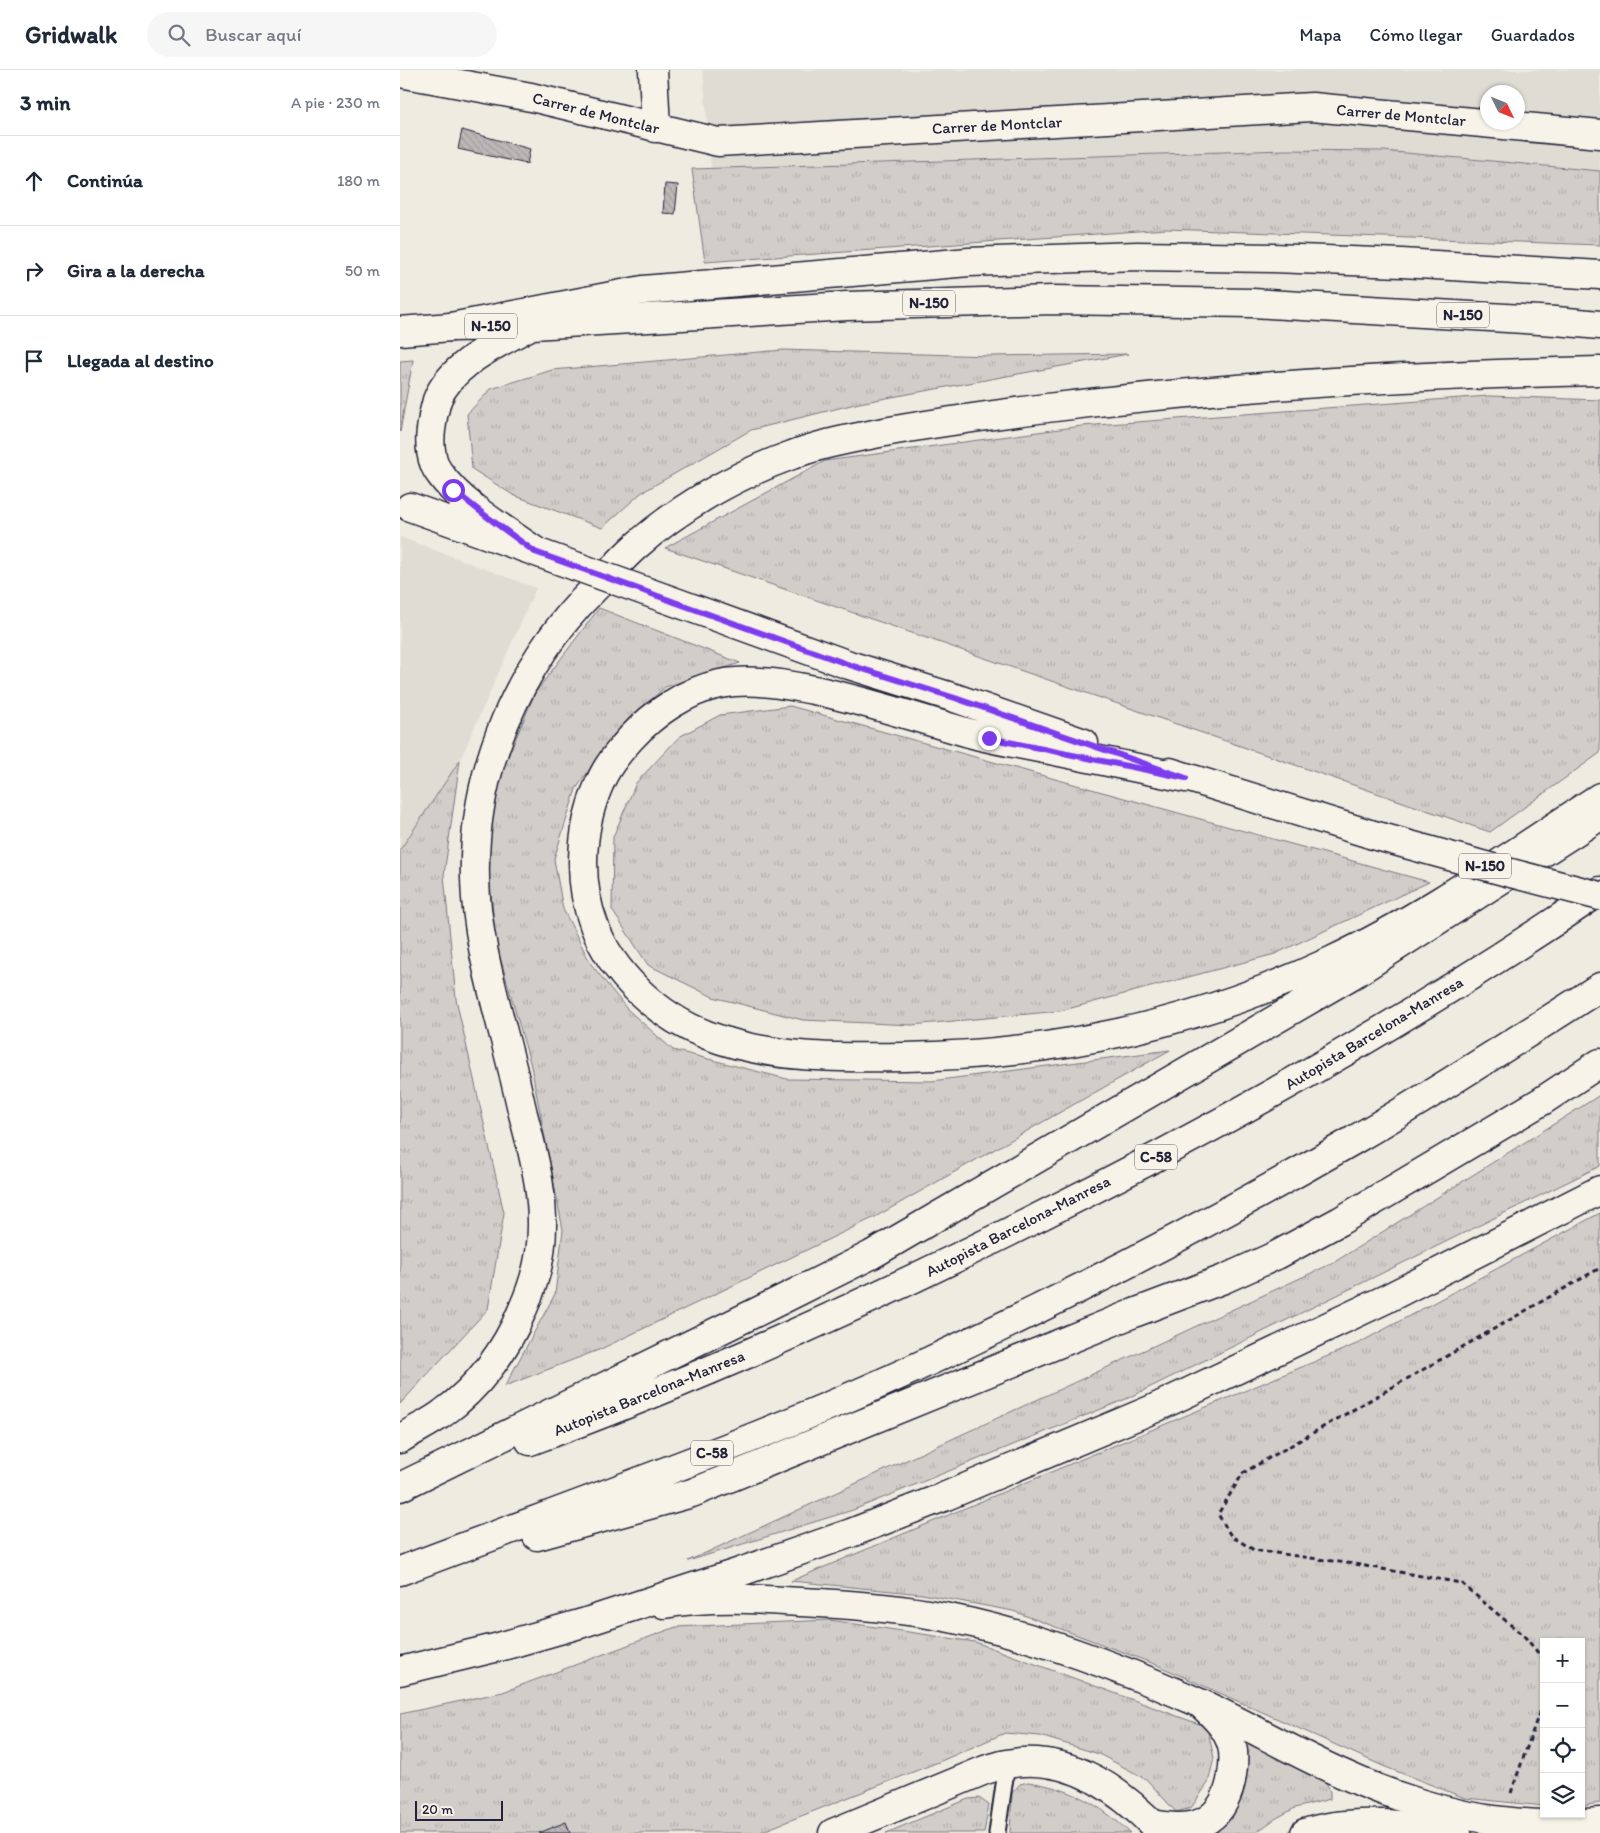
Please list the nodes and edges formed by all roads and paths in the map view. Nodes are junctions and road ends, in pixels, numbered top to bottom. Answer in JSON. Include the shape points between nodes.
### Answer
{"nodes":[{"id":1,"x":653,"y":70,"type":"edge"},
{"id":2,"x":400,"y":73,"type":"edge"},
{"id":3,"x":656,"y":128,"type":"junction"},
{"id":4,"x":1600,"y":134,"type":"edge"},
{"id":5,"x":1600,"y":275,"type":"edge"},
{"id":6,"x":532,"y":325,"type":"junction"},
{"id":7,"x":1600,"y":325,"type":"edge"},
{"id":8,"x":451,"y":327,"type":"junction"},
{"id":9,"x":400,"y":331,"type":"edge"},
{"id":10,"x":1600,"y":371,"type":"edge"},
{"id":11,"x":405,"y":505,"type":"edge"},
{"id":12,"x":535,"y":552,"type":"junction"},
{"id":13,"x":1186,"y":778,"type":"junction"},
{"id":14,"x":1600,"y":797,"type":"edge"},
{"id":15,"x":1600,"y":816,"type":"edge"},
{"id":16,"x":1600,"y":891,"type":"edge"},
{"id":17,"x":1600,"y":896,"type":"edge"},
{"id":18,"x":1600,"y":988,"type":"edge"},
{"id":19,"x":1600,"y":1063,"type":"edge"},
{"id":20,"x":1600,"y":1190,"type":"edge"},
{"id":21,"x":1600,"y":1268,"type":"edge"},
{"id":22,"x":400,"y":1439,"type":"edge"},
{"id":23,"x":400,"y":1487,"type":"edge"},
{"id":24,"x":400,"y":1572,"type":"edge"},
{"id":25,"x":583,"y":1623,"type":"junction"},
{"id":26,"x":1540,"y":1655,"type":"edge"},
{"id":27,"x":400,"y":1671,"type":"edge"},
{"id":28,"x":1201,"y":1704,"type":"junction"},
{"id":29,"x":1540,"y":1710,"type":"edge"},
{"id":30,"x":1007,"y":1764,"type":"junction"},
{"id":31,"x":1501,"y":1821,"type":"junction"},
{"id":32,"x":1600,"y":1822,"type":"edge"},
{"id":33,"x":1378,"y":1828,"type":"edge"},
{"id":34,"x":1157,"y":1829,"type":"edge"},
{"id":35,"x":833,"y":1833,"type":"edge"},
{"id":36,"x":998,"y":1833,"type":"edge"},
{"id":37,"x":1305,"y":1833,"type":"edge"},
{"id":38,"x":1457,"y":1833,"type":"edge"}],
"edges":[{"from":1,"to":3,"type":"main road"},
{"from":2,"to":3,"type":"main road","name":"Carrer de Montclar","via":[[531,97]]},
{"from":3,"to":4,"type":"main road","name":"Carrer de Montclar","via":[[718,142],[1312,107]]},
{"from":5,"to":8,"type":"main road","via":[[1272,258],[1137,256],[969,262],[643,290]]},
{"from":6,"to":7,"type":"main road","number":"N-150","via":[[847,306],[1053,300],[1252,302]]},
{"from":6,"to":8,"type":"main road","number":"N-150"},
{"from":6,"to":12,"type":"main road","via":[[466,364],[449,382],[438,398],[430,437],[438,473],[453,490]]},
{"from":8,"to":9,"type":"main road","number":"N-150"},
{"from":10,"to":22,"type":"main road","via":[[1214,390],[989,415],[907,428],[837,441],[792,454],[711,493],[638,545],[578,605],[544,650],[518,693],[486,774],[476,827],[475,880],[480,928],[540,1192],[542,1224],[538,1263],[516,1327],[494,1361],[469,1391],[444,1413]]},
{"from":11,"to":12,"type":"main road","number":"N-150"},
{"from":12,"to":13,"type":"main road","number":"N-150","bridge":true,"via":[[850,665]]},
{"from":13,"to":14,"type":"main road","via":[[984,737],[848,697],[754,681],[720,684],[671,704],[645,723],[605,772],[592,802],[585,834],[586,897],[606,950],[624,975],[667,1014],[705,1035],[739,1045],[819,1056],[880,1058],[985,1054],[1109,1036],[1172,1021],[1278,983],[1380,936]]},
{"from":13,"to":17,"type":"main road","number":"N-150","bridge":true,"via":[[1370,834]]},
{"from":15,"to":23,"type":"main road","via":[[1357,972],[871,1255]]},
{"from":16,"to":23,"type":"main road","name":"Autopista Barcelona-Manresa","number":"C-58","via":[[1321,1066],[1198,1135],[946,1264],[688,1378],[557,1431]]},
{"from":18,"to":24,"type":"main road","number":"C-58","via":[[1356,1138],[1230,1210],[1048,1305],[790,1423]]},
{"from":19,"to":24,"type":"main road","via":[[1340,1222],[1224,1279],[692,1493]]},
{"from":20,"to":25,"type":"main road","via":[[1386,1298],[1153,1409],[851,1533]]},
{"from":21,"to":26,"type":"path","via":[[1243,1473],[1218,1514],[1231,1536],[1254,1550],[1461,1583],[1525,1637]]},
{"from":25,"to":27,"type":"main road"},
{"from":25,"to":28,"type":"main road","via":[[694,1599],[876,1607],[985,1626],[1105,1665]]},
{"from":28,"to":31,"type":"main road","via":[[1358,1780],[1444,1809]]},
{"from":28,"to":34,"type":"main road","via":[[1219,1721],[1232,1747],[1234,1762],[1228,1793],[1214,1818],[1203,1826],[1176,1832]]},
{"from":29,"to":31,"type":"path"},
{"from":30,"to":34,"type":"main road","via":[[1059,1765],[1082,1773],[1129,1802]]},
{"from":30,"to":35,"type":"main road","via":[[985,1770]]},
{"from":30,"to":36,"type":"lane"},
{"from":31,"to":32,"type":"main road"},
{"from":33,"to":37,"type":"main road","via":[[1342,1824]]},
{"from":33,"to":38,"type":"main road"}]}
